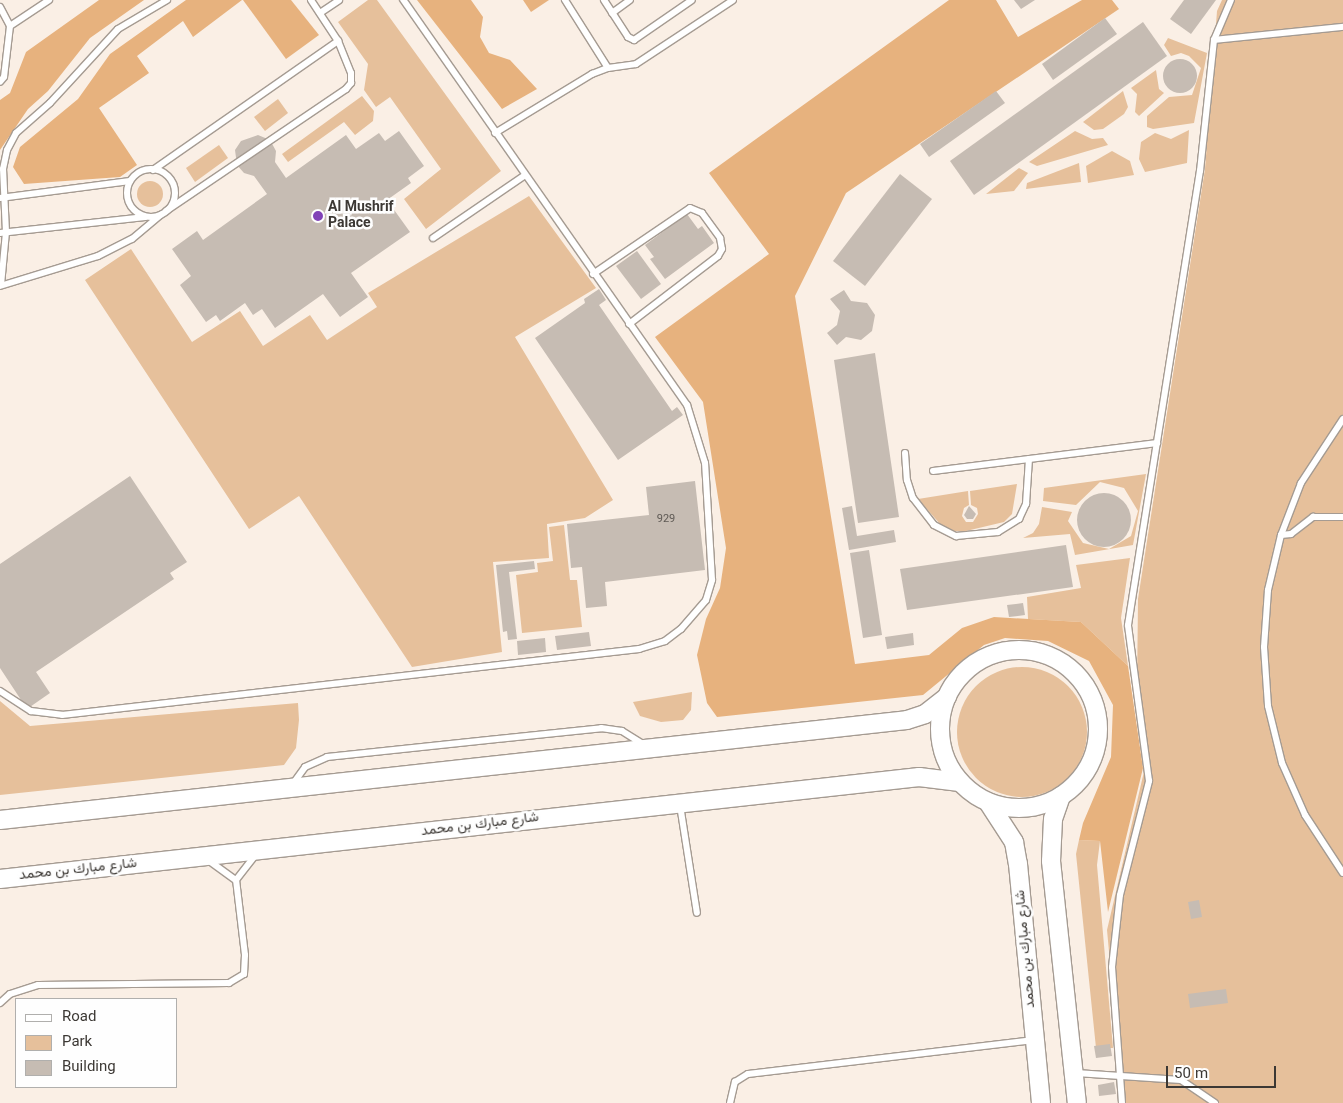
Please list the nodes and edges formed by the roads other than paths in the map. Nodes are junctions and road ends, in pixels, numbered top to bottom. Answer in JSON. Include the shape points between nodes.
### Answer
{"nodes":[{"id":1,"x":49,"y":0,"type":"edge"},
{"id":2,"x":167,"y":0,"type":"edge"},
{"id":3,"x":311,"y":0,"type":"edge"},
{"id":4,"x":338,"y":0,"type":"edge"},
{"id":5,"x":403,"y":0,"type":"edge"},
{"id":6,"x":565,"y":0,"type":"edge"},
{"id":7,"x":604,"y":0,"type":"edge"},
{"id":8,"x":630,"y":0,"type":"edge"},
{"id":9,"x":692,"y":0,"type":"edge"},
{"id":10,"x":733,"y":0,"type":"edge"},
{"id":11,"x":1231,"y":0,"type":"edge"},
{"id":12,"x":0,"y":7,"type":"edge"},
{"id":13,"x":320,"y":13,"type":"junction"},
{"id":14,"x":612,"y":13,"type":"junction"},
{"id":15,"x":10,"y":26,"type":"junction"},
{"id":16,"x":1343,"y":27,"type":"edge"},
{"id":17,"x":1214,"y":40,"type":"junction"},
{"id":18,"x":338,"y":41,"type":"junction"},
{"id":19,"x":608,"y":68,"type":"junction"},
{"id":20,"x":0,"y":82,"type":"edge"},
{"id":21,"x":495,"y":133,"type":"junction"},
{"id":22,"x":153,"y":170,"type":"junction"},
{"id":23,"x":524,"y":176,"type":"junction"},
{"id":24,"x":130,"y":181,"type":"junction"},
{"id":25,"x":2,"y":197,"type":"edge"},
{"id":26,"x":163,"y":213,"type":"junction"},
{"id":27,"x":148,"y":217,"type":"junction"},
{"id":28,"x":3,"y":232,"type":"edge"},
{"id":29,"x":433,"y":238,"type":"dead end"},
{"id":30,"x":594,"y":274,"type":"junction"},
{"id":31,"x":1,"y":286,"type":"edge"},
{"id":32,"x":629,"y":324,"type":"junction"},
{"id":33,"x":1343,"y":420,"type":"edge"},
{"id":34,"x":1157,"y":443,"type":"junction"},
{"id":35,"x":905,"y":454,"type":"dead end"},
{"id":36,"x":1029,"y":459,"type":"junction"},
{"id":37,"x":933,"y":471,"type":"dead end"},
{"id":38,"x":1343,"y":517,"type":"edge"},
{"id":39,"x":1281,"y":535,"type":"junction"},
{"id":40,"x":0,"y":691,"type":"edge"},
{"id":41,"x":947,"y":697,"type":"junction"},
{"id":42,"x":648,"y":749,"type":"junction"},
{"id":43,"x":960,"y":782,"type":"junction"},
{"id":44,"x":290,"y":788,"type":"junction"},
{"id":45,"x":1061,"y":796,"type":"junction"},
{"id":46,"x":680,"y":802,"type":"junction"},
{"id":47,"x":988,"y":802,"type":"junction"},
{"id":48,"x":0,"y":820,"type":"edge"},
{"id":49,"x":259,"y":850,"type":"junction"},
{"id":50,"x":203,"y":856,"type":"junction"},
{"id":51,"x":1343,"y":873,"type":"edge"},
{"id":52,"x":0,"y":879,"type":"edge"},
{"id":53,"x":236,"y":880,"type":"junction"},
{"id":54,"x":697,"y":913,"type":"dead end"},
{"id":55,"x":0,"y":1003,"type":"edge"},
{"id":56,"x":1035,"y":1040,"type":"junction"},
{"id":57,"x":1074,"y":1072,"type":"junction"},
{"id":58,"x":1119,"y":1078,"type":"junction"},
{"id":59,"x":730,"y":1103,"type":"edge"},
{"id":60,"x":1041,"y":1103,"type":"edge"},
{"id":61,"x":1077,"y":1103,"type":"edge"},
{"id":62,"x":1122,"y":1103,"type":"edge"},
{"id":63,"x":1215,"y":1103,"type":"edge"}],
"edges":[{"from":1,"to":15,"type":"lane"},
{"from":2,"to":25,"type":"lane","via":[[118,29],[50,103],[16,133],[7,150]]},
{"from":3,"to":13,"type":"lane"},
{"from":4,"to":13,"type":"lane"},
{"from":5,"to":21,"type":"lane"},
{"from":6,"to":19,"type":"lane"},
{"from":7,"to":14,"type":"lane"},
{"from":8,"to":14,"type":"lane"},
{"from":9,"to":14,"type":"lane","via":[[634,40],[628,37]]},
{"from":10,"to":19,"type":"lane","via":[[636,64]]},
{"from":11,"to":17,"type":"lane"},
{"from":12,"to":15,"type":"lane"},
{"from":13,"to":18,"type":"lane"},
{"from":15,"to":20,"type":"lane","via":[[4,77]]},
{"from":16,"to":17,"type":"lane"},
{"from":17,"to":34,"type":"lane","via":[[1200,171]]},
{"from":18,"to":22,"type":"lane"},
{"from":18,"to":26,"type":"lane","via":[[351,73],[346,89]]},
{"from":19,"to":21,"type":"lane","via":[[592,74]]},
{"from":21,"to":23,"type":"lane"},
{"from":22,"to":24,"type":"lane","via":[[140,172]]},
{"from":22,"to":26,"type":"lane","via":[[167,176],[174,190],[171,205]]},
{"from":23,"to":29,"type":"lane"},
{"from":23,"to":30,"type":"lane"},
{"from":24,"to":25,"type":"lane"},
{"from":24,"to":27,"type":"lane","via":[[128,201],[135,212]]},
{"from":25,"to":28,"type":"lane"},
{"from":26,"to":27,"type":"lane"},
{"from":26,"to":31,"type":"lane","via":[[132,239],[98,256]]},
{"from":27,"to":28,"type":"lane"},
{"from":28,"to":31,"type":"lane"},
{"from":30,"to":32,"type":"lane"},
{"from":30,"to":32,"type":"lane","via":[[690,208],[702,213],[720,238],[722,249],[718,256]]},
{"from":32,"to":40,"type":"lane","via":[[687,405],[705,463],[712,580],[706,600],[696,613],[665,641],[639,649],[62,715],[31,711]]},
{"from":33,"to":39,"type":"lane","via":[[1301,483]]},
{"from":34,"to":36,"type":"lane"},
{"from":34,"to":58,"type":"lane","via":[[1128,625],[1149,781],[1120,895],[1112,968]]},
{"from":35,"to":36,"type":"lane","via":[[909,489],[918,506],[941,530],[965,537],[998,532],[1019,519],[1026,504]]},
{"from":36,"to":37,"type":"lane"},
{"from":38,"to":39,"type":"lane","via":[[1313,517],[1291,534]]},
{"from":39,"to":51,"type":"lane","via":[[1265,618],[1268,706],[1274,735],[1293,789],[1319,840]]},
{"from":41,"to":42,"type":"street","via":[[925,714],[907,720]]},
{"from":41,"to":43,"type":"street","via":[[941,719],[941,742],[948,763]]},
{"from":41,"to":45,"type":"street","via":[[962,674],[984,658],[1010,650],[1036,651],[1061,661],[1081,679],[1094,702],[1097,737],[1094,755],[1081,779]]},
{"from":42,"to":44,"type":"street"},
{"from":42,"to":44,"type":"lane","via":[[632,735],[601,728],[327,757],[305,767]]},
{"from":43,"to":46,"type":"street","name":"شارع مبارك بن محمد","via":[[919,778]]},
{"from":43,"to":47,"type":"street"},
{"from":44,"to":48,"type":"street"},
{"from":45,"to":47,"type":"street","via":[[1029,807],[1013,808]]},
{"from":45,"to":57,"type":"street","via":[[1053,819],[1051,861]]},
{"from":46,"to":49,"type":"street","name":"شارع مبارك بن محمد"},
{"from":46,"to":54,"type":"lane"},
{"from":47,"to":56,"type":"street","name":"شارع مبارك بن محمد","via":[[1003,821],[1015,849]]},
{"from":49,"to":50,"type":"street","name":"شارع مبارك بن محمد"},
{"from":49,"to":53,"type":"lane"},
{"from":50,"to":52,"type":"street","name":"شارع مبارك بن محمد"},
{"from":50,"to":53,"type":"lane"},
{"from":53,"to":55,"type":"lane","via":[[245,955],[244,974],[229,983],[38,985],[10,994]]},
{"from":56,"to":59,"type":"lane","via":[[748,1074],[735,1082]]},
{"from":56,"to":60,"type":"street","name":"شارع مبارك بن محمد"},
{"from":57,"to":58,"type":"lane"},
{"from":57,"to":61,"type":"street"},
{"from":58,"to":62,"type":"lane"},
{"from":58,"to":63,"type":"lane","via":[[1181,1080]]}]}
